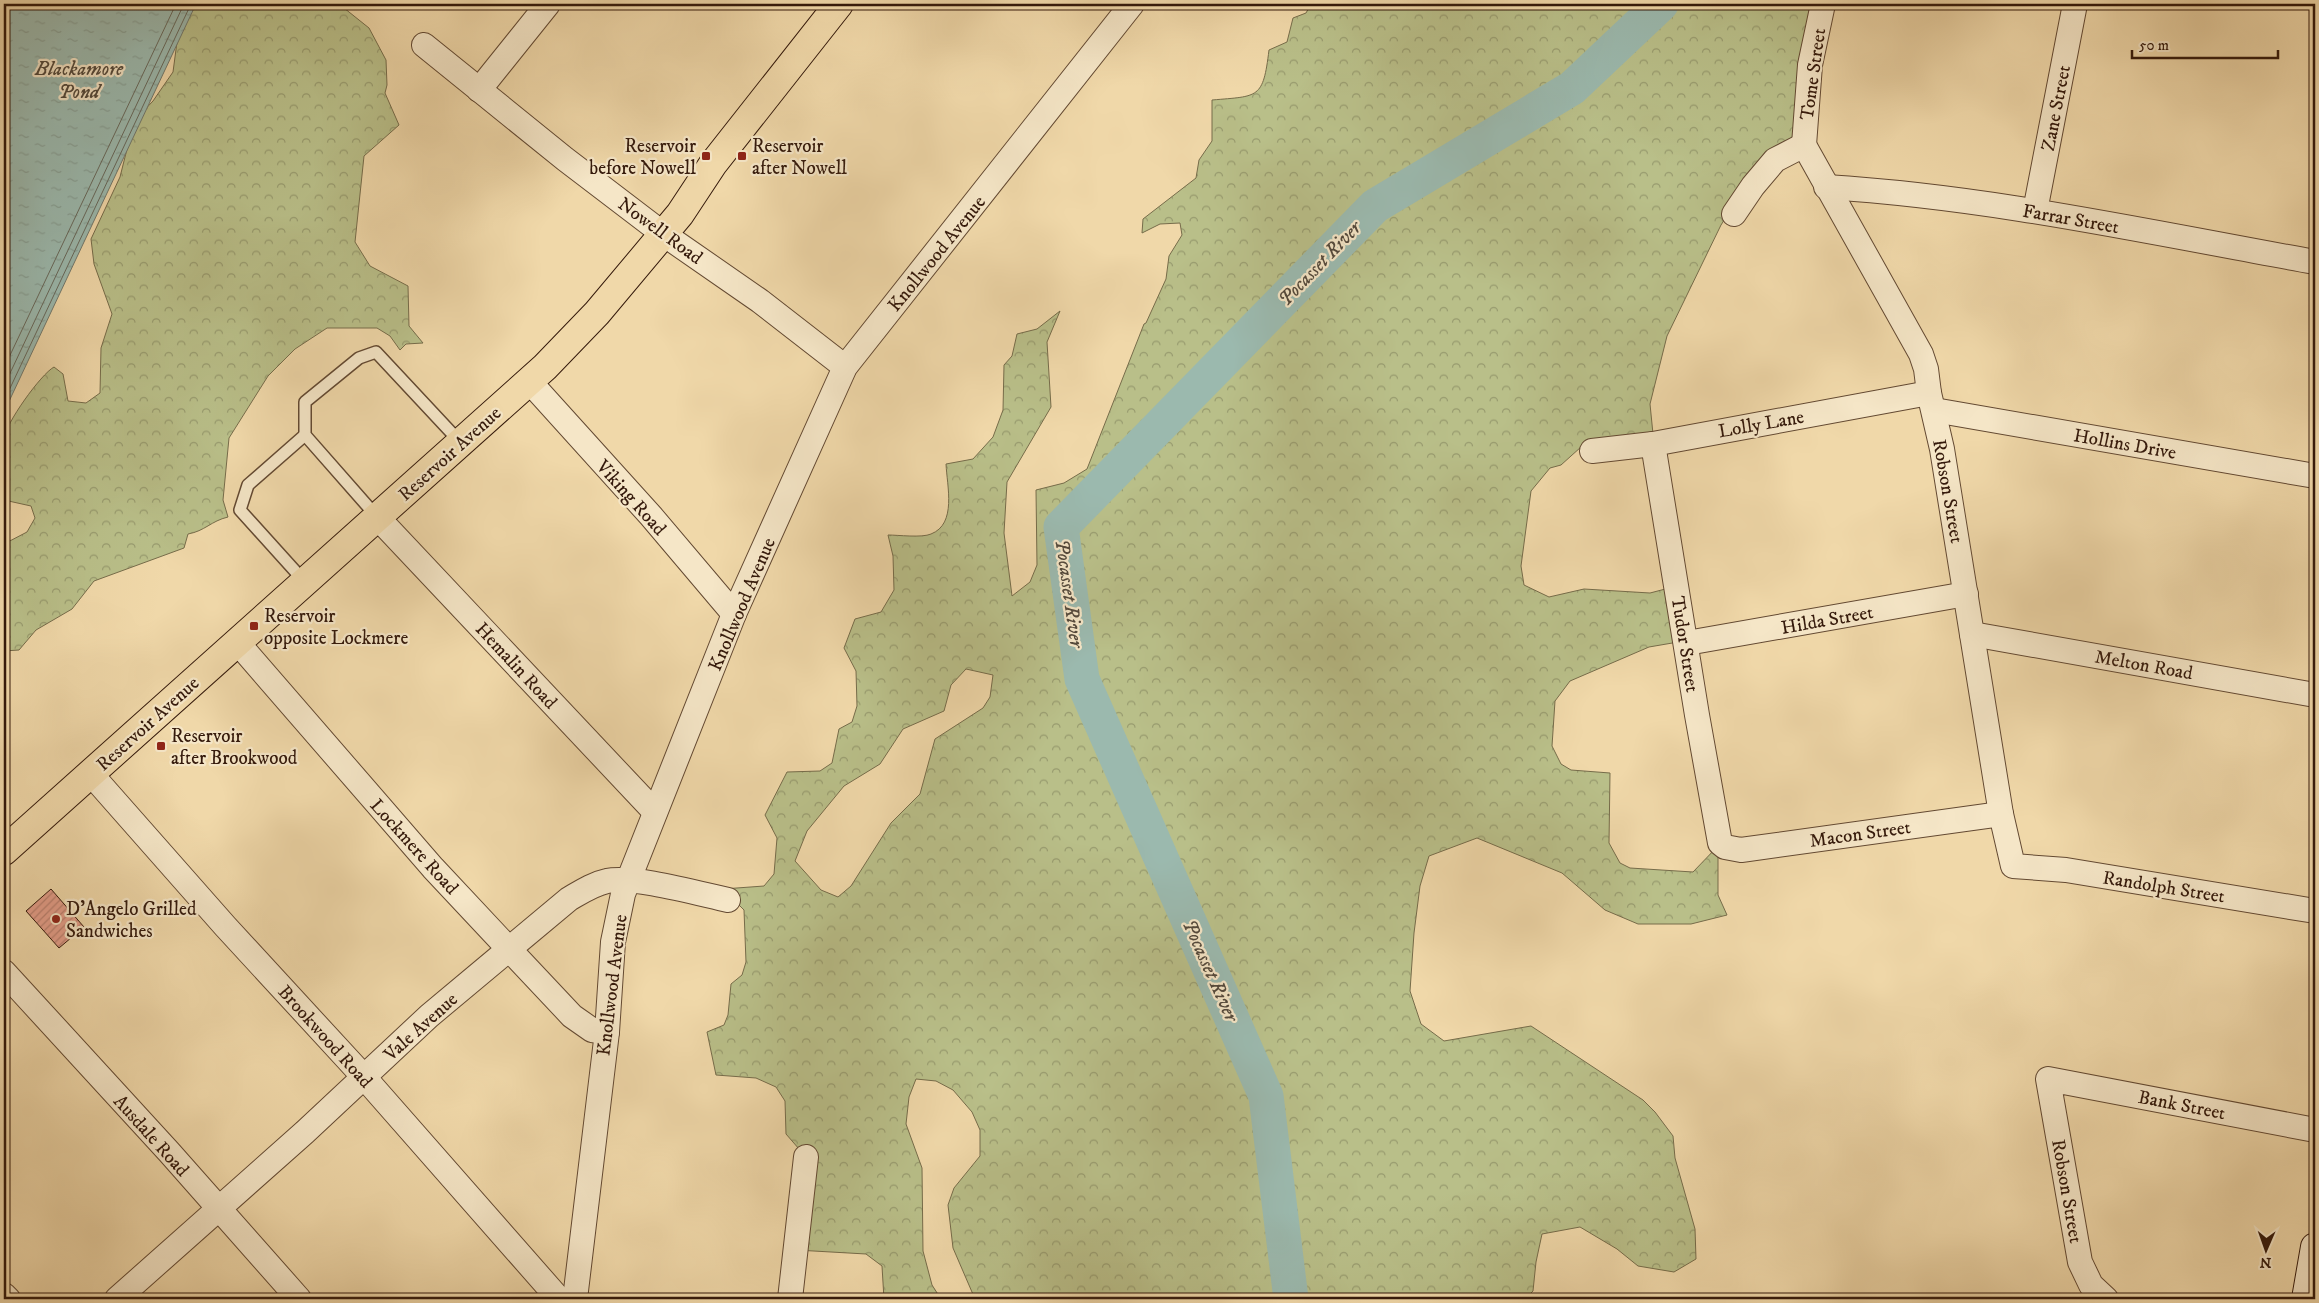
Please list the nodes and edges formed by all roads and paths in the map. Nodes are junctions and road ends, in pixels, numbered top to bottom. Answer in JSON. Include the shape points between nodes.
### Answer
{"nodes":[{"id":1,"x":548,"y":4,"type":"edge"},
{"id":2,"x":840,"y":4,"type":"edge"},
{"id":3,"x":1132,"y":4,"type":"edge"},
{"id":4,"x":1823,"y":4,"type":"edge"},
{"id":5,"x":2075,"y":4,"type":"edge"},
{"id":6,"x":424,"y":45,"type":"dead end"},
{"id":7,"x":479,"y":90,"type":"junction"},
{"id":8,"x":1804,"y":145,"type":"junction"},
{"id":9,"x":1826,"y":187,"type":"junction"},
{"id":10,"x":2035,"y":212,"type":"junction"},
{"id":11,"x":1734,"y":214,"type":"dead end"},
{"id":12,"x":662,"y":233,"type":"junction"},
{"id":13,"x":2315,"y":262,"type":"edge"},
{"id":14,"x":845,"y":367,"type":"junction"},
{"id":15,"x":529,"y":381,"type":"junction"},
{"id":16,"x":1931,"y":401,"type":"junction"},
{"id":17,"x":305,"y":435,"type":"junction"},
{"id":18,"x":461,"y":442,"type":"junction"},
{"id":19,"x":1653,"y":444,"type":"junction"},
{"id":20,"x":1592,"y":451,"type":"dead end"},
{"id":21,"x":2315,"y":476,"type":"edge"},
{"id":22,"x":378,"y":518,"type":"junction"},
{"id":23,"x":305,"y":582,"type":"junction"},
{"id":24,"x":1966,"y":594,"type":"junction"},
{"id":25,"x":734,"y":614,"type":"junction"},
{"id":26,"x":1972,"y":634,"type":"junction"},
{"id":27,"x":237,"y":642,"type":"junction"},
{"id":28,"x":1686,"y":643,"type":"junction"},
{"id":29,"x":2315,"y":694,"type":"edge"},
{"id":30,"x":91,"y":774,"type":"junction"},
{"id":31,"x":655,"y":812,"type":"junction"},
{"id":32,"x":2001,"y":814,"type":"junction"},
{"id":33,"x":1720,"y":843,"type":"joint"},
{"id":34,"x":4,"y":851,"type":"edge"},
{"id":35,"x":2013,"y":866,"type":"joint"},
{"id":36,"x":633,"y":881,"type":"junction"},
{"id":37,"x":728,"y":900,"type":"dead end"},
{"id":38,"x":2315,"y":911,"type":"edge"},
{"id":39,"x":508,"y":948,"type":"junction"},
{"id":40,"x":4,"y":972,"type":"edge"},
{"id":41,"x":607,"y":1032,"type":"junction"},
{"id":42,"x":364,"y":1077,"type":"junction"},
{"id":43,"x":2048,"y":1079,"type":"joint"},
{"id":44,"x":2315,"y":1130,"type":"edge"},
{"id":45,"x":806,"y":1157,"type":"dead end"},
{"id":46,"x":218,"y":1208,"type":"junction"},
{"id":47,"x":2315,"y":1246,"type":"edge"},
{"id":48,"x":4,"y":1295,"type":"edge"},
{"id":49,"x":2104,"y":1298,"type":"edge"},
{"id":50,"x":8,"y":1299,"type":"edge"},
{"id":51,"x":117,"y":1299,"type":"edge"},
{"id":52,"x":299,"y":1299,"type":"edge"},
{"id":53,"x":559,"y":1299,"type":"edge"},
{"id":54,"x":575,"y":1299,"type":"edge"},
{"id":55,"x":790,"y":1299,"type":"edge"},
{"id":56,"x":2306,"y":1299,"type":"edge"}],
"edges":[{"from":1,"to":7,"type":"street"},
{"from":2,"to":12,"type":"main road","name":"Reservoir Avenue","via":[[713,164],[680,214]]},
{"from":3,"to":14,"type":"street","name":"Knollwood Avenue"},
{"from":4,"to":8,"type":"street","name":"Tome Street","via":[[1810,65]]},
{"from":5,"to":10,"type":"street","name":"Zane Street"},
{"from":6,"to":7,"type":"street","name":"Nowell Road"},
{"from":7,"to":12,"type":"street","name":"Nowell Road"},
{"from":8,"to":9,"type":"street","name":"Robson Street"},
{"from":8,"to":11,"type":"street","via":[[1775,160]]},
{"from":9,"to":10,"type":"street","name":"Farrar Street","via":[[1889,191]]},
{"from":9,"to":16,"type":"street","name":"Robson Street","via":[[1921,354]]},
{"from":10,"to":13,"type":"street","name":"Farrar Street"},
{"from":12,"to":14,"type":"street","name":"Nowell Road","via":[[760,301]]},
{"from":12,"to":15,"type":"main road","name":"Reservoir Avenue","via":[[597,312]]},
{"from":14,"to":25,"type":"street","name":"Knollwood Avenue"},
{"from":15,"to":18,"type":"main road","name":"Reservoir Avenue"},
{"from":15,"to":25,"type":"street","name":"Viking Road"},
{"from":16,"to":19,"type":"street","name":"Lolly Lane"},
{"from":16,"to":21,"type":"street","name":"Hollins Drive"},
{"from":16,"to":24,"type":"street","name":"Robson Street"},
{"from":17,"to":18,"type":"lane","via":[[306,402],[359,358],[376,352]]},
{"from":17,"to":22,"type":"lane"},
{"from":17,"to":23,"type":"lane","via":[[248,485],[240,510]]},
{"from":18,"to":22,"type":"main road","name":"Reservoir Avenue"},
{"from":19,"to":20,"type":"street","name":"Lolly Lane"},
{"from":19,"to":28,"type":"street","name":"Tudor Street"},
{"from":22,"to":23,"type":"main road","name":"Reservoir Avenue"},
{"from":22,"to":31,"type":"street","name":"Hemalin Road"},
{"from":23,"to":27,"type":"main road","name":"Reservoir Avenue"},
{"from":24,"to":26,"type":"street","name":"Robson Street"},
{"from":24,"to":28,"type":"street","name":"Hilda Street"},
{"from":25,"to":31,"type":"street","name":"Knollwood Avenue"},
{"from":26,"to":29,"type":"street","name":"Melton Road"},
{"from":26,"to":32,"type":"street","name":"Robson Street"},
{"from":27,"to":30,"type":"main road","name":"Reservoir Avenue"},
{"from":27,"to":39,"type":"street","name":"Lockmere Road","via":[[433,868]]},
{"from":28,"to":33,"type":"street","name":"Tudor Street"},
{"from":30,"to":34,"type":"main road","name":"Reservoir Avenue"},
{"from":30,"to":42,"type":"street","name":"Brookwood Road"},
{"from":31,"to":36,"type":"street","name":"Knollwood Avenue"},
{"from":32,"to":33,"type":"street","name":"Macon Street","via":[[1740,850],[1731,850]]},
{"from":32,"to":35,"type":"street","name":"Robson Street"},
{"from":35,"to":38,"type":"street","name":"Randolph Street","via":[[2066,870]]},
{"from":36,"to":37,"type":"street","name":"Vale Avenue"},
{"from":36,"to":39,"type":"street","name":"Vale Avenue","via":[[608,880],[584,890]]},
{"from":36,"to":41,"type":"street","name":"Knollwood Avenue","via":[[614,942]]},
{"from":39,"to":41,"type":"street","name":"Lockmere Road","via":[[572,1016],[592,1030]]},
{"from":39,"to":42,"type":"street","name":"Vale Avenue"},
{"from":40,"to":46,"type":"street","name":"Ausdale Road"},
{"from":41,"to":54,"type":"street","name":"Knollwood Avenue"},
{"from":42,"to":46,"type":"street","name":"Vale Avenue"},
{"from":42,"to":53,"type":"street","name":"Brookwood Road"},
{"from":43,"to":44,"type":"street","name":"Bank Street"},
{"from":43,"to":49,"type":"street","name":"Robson Street","via":[[2080,1262],[2091,1285]]},
{"from":45,"to":55,"type":"street"},
{"from":46,"to":51,"type":"street","name":"Vale Avenue"},
{"from":46,"to":52,"type":"street","name":"Ausdale Road"},
{"from":47,"to":56,"type":"main road"},
{"from":48,"to":50,"type":"street"}]}
